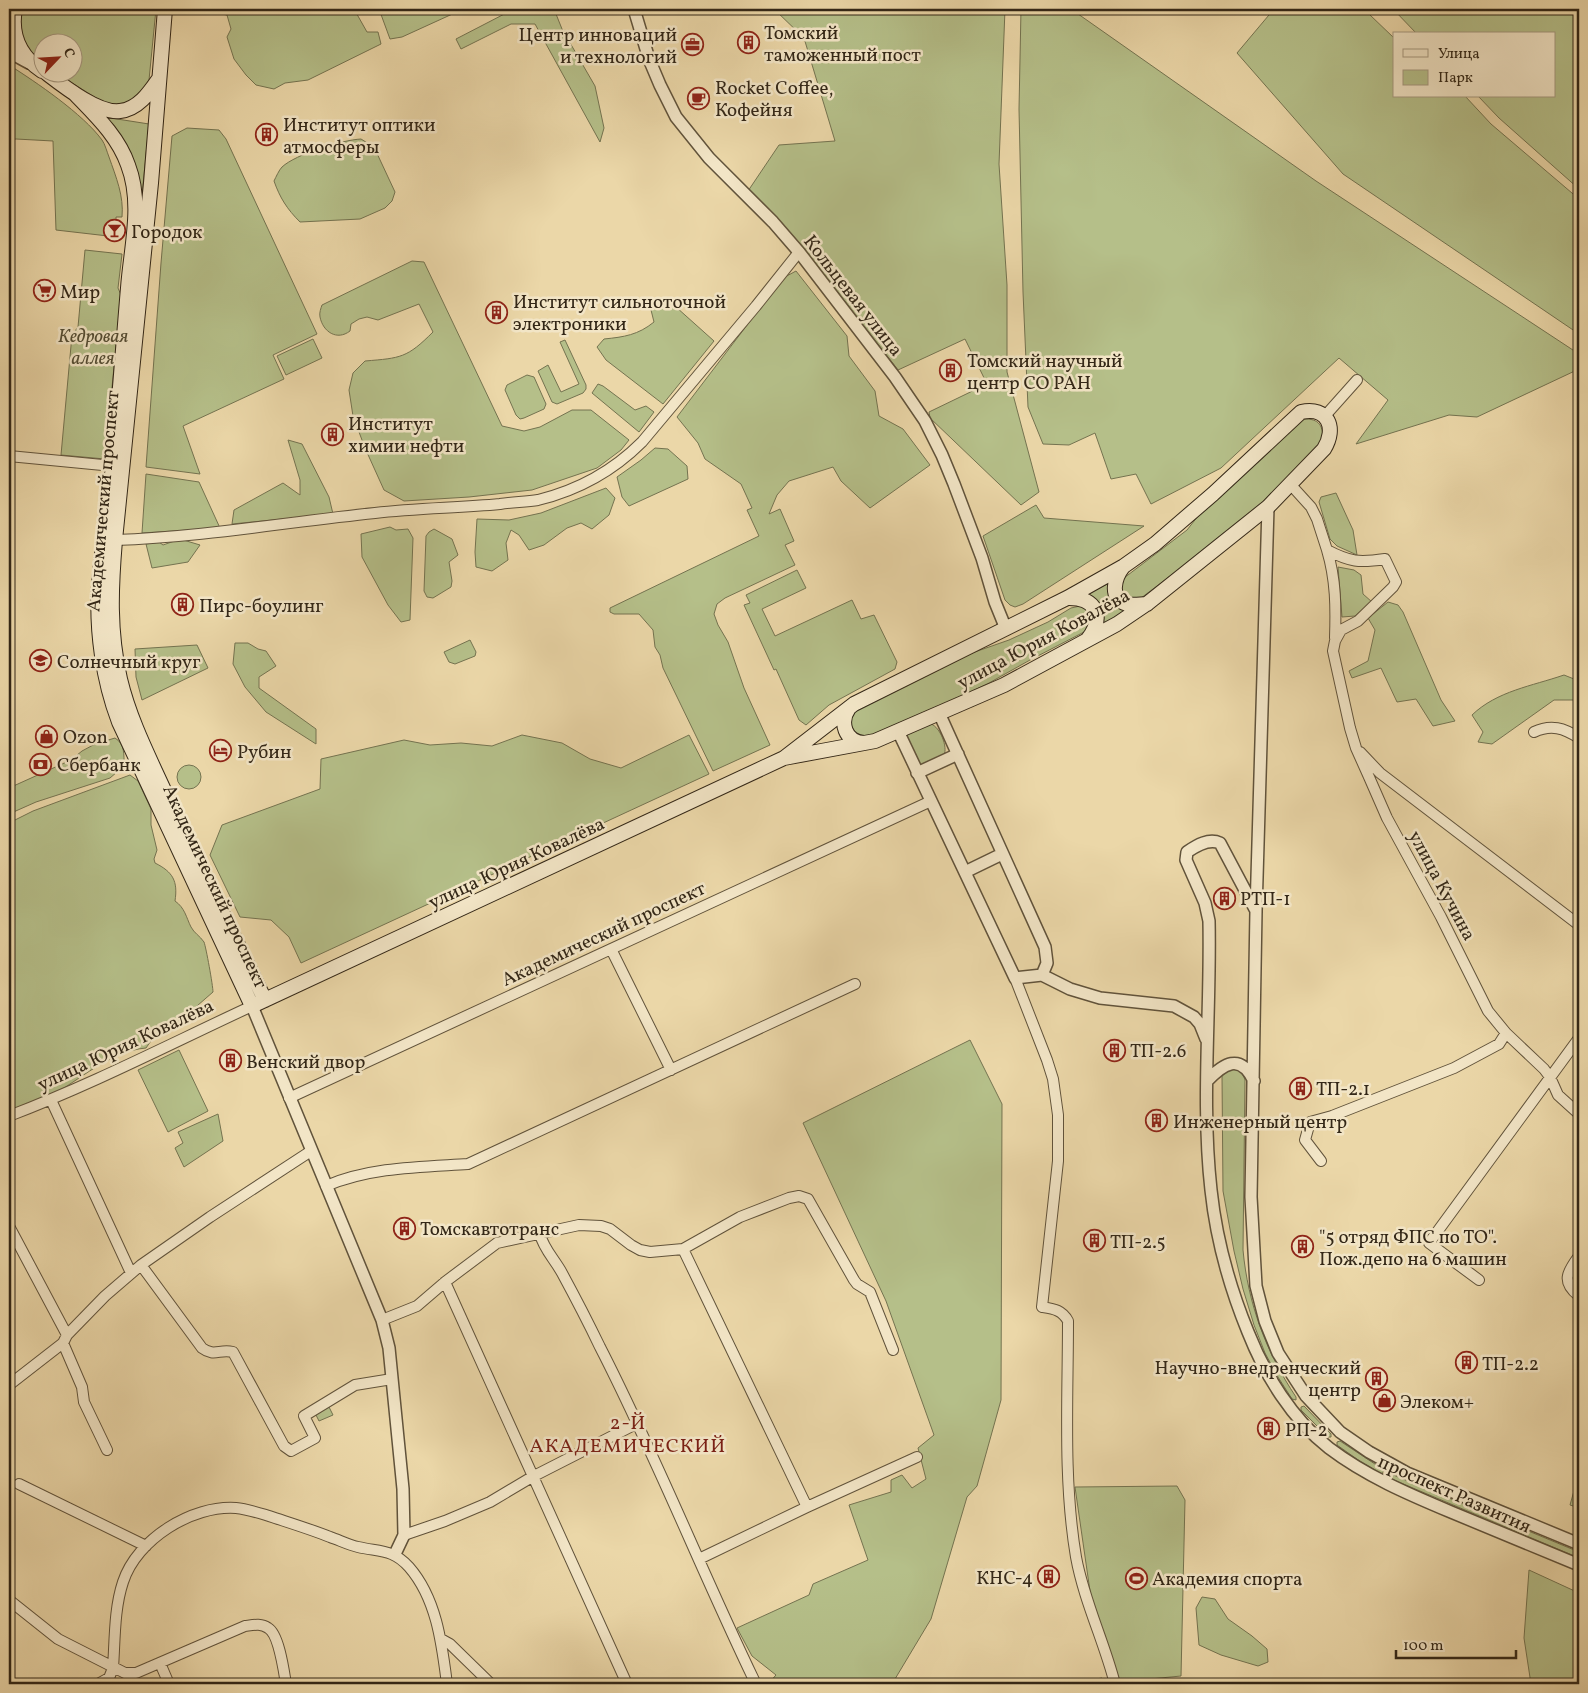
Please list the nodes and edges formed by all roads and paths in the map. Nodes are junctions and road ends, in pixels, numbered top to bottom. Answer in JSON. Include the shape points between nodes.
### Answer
{"nodes":[{"id":1,"x":15,"y":9,"type":"edge"},
{"id":2,"x":165,"y":9,"type":"edge"},
{"id":3,"x":634,"y":9,"type":"edge"},
{"id":4,"x":9,"y":52,"type":"edge"},
{"id":5,"x":32,"y":62,"type":"edge"},
{"id":6,"x":32,"y":65,"type":"edge"},
{"id":7,"x":159,"y":80,"type":"junction"},
{"id":8,"x":57,"y":82,"type":"edge"},
{"id":9,"x":74,"y":94,"type":"junction"},
{"id":10,"x":799,"y":252,"type":"junction"},
{"id":11,"x":1357,"y":380,"type":"dead end"},
{"id":12,"x":1324,"y":416,"type":"junction"},
{"id":13,"x":9,"y":456,"type":"edge"},
{"id":14,"x":118,"y":467,"type":"junction"},
{"id":15,"x":1291,"y":485,"type":"junction"},
{"id":16,"x":1268,"y":507,"type":"junction"},
{"id":17,"x":115,"y":540,"type":"junction"},
{"id":18,"x":1327,"y":550,"type":"junction"},
{"id":19,"x":1124,"y":566,"type":"junction"},
{"id":20,"x":1067,"y":598,"type":"junction"},
{"id":21,"x":1148,"y":604,"type":"junction"},
{"id":22,"x":1006,"y":629,"type":"junction"},
{"id":23,"x":1088,"y":639,"type":"junction"},
{"id":24,"x":1335,"y":641,"type":"junction"},
{"id":25,"x":854,"y":704,"type":"junction"},
{"id":26,"x":939,"y":713,"type":"junction"},
{"id":27,"x":125,"y":720,"type":"junction"},
{"id":28,"x":898,"y":731,"type":"junction"},
{"id":29,"x":1534,"y":732,"type":"dead end"},
{"id":30,"x":1579,"y":738,"type":"edge"},
{"id":31,"x":866,"y":743,"type":"junction"},
{"id":32,"x":1356,"y":748,"type":"junction"},
{"id":33,"x":958,"y":754,"type":"junction"},
{"id":34,"x":784,"y":758,"type":"junction"},
{"id":35,"x":917,"y":773,"type":"junction"},
{"id":36,"x":1380,"y":773,"type":"junction"},
{"id":37,"x":1369,"y":777,"type":"junction"},
{"id":38,"x":931,"y":801,"type":"junction"},
{"id":39,"x":1002,"y":854,"type":"junction"},
{"id":40,"x":191,"y":864,"type":"junction"},
{"id":41,"x":966,"y":872,"type":"junction"},
{"id":42,"x":1256,"y":911,"type":"junction"},
{"id":43,"x":1579,"y":925,"type":"edge"},
{"id":44,"x":612,"y":948,"type":"junction"},
{"id":45,"x":1042,"y":975,"type":"junction"},
{"id":46,"x":1015,"y":978,"type":"junction"},
{"id":47,"x":855,"y":984,"type":"dead end"},
{"id":48,"x":265,"y":1000,"type":"junction"},
{"id":49,"x":252,"y":1006,"type":"junction"},
{"id":50,"x":1506,"y":1033,"type":"junction"},
{"id":51,"x":1579,"y":1038,"type":"edge"},
{"id":52,"x":1208,"y":1047,"type":"junction"},
{"id":53,"x":671,"y":1070,"type":"junction"},
{"id":54,"x":1550,"y":1077,"type":"junction"},
{"id":55,"x":1206,"y":1081,"type":"junction"},
{"id":56,"x":1254,"y":1081,"type":"junction"},
{"id":57,"x":290,"y":1098,"type":"junction"},
{"id":58,"x":51,"y":1100,"type":"junction"},
{"id":59,"x":1579,"y":1114,"type":"edge"},
{"id":60,"x":9,"y":1116,"type":"edge"},
{"id":61,"x":312,"y":1151,"type":"junction"},
{"id":62,"x":1322,"y":1161,"type":"dead end"},
{"id":63,"x":326,"y":1186,"type":"junction"},
{"id":64,"x":9,"y":1226,"type":"edge"},
{"id":65,"x":540,"y":1234,"type":"junction"},
{"id":66,"x":683,"y":1249,"type":"junction"},
{"id":67,"x":1579,"y":1256,"type":"edge"},
{"id":68,"x":141,"y":1265,"type":"junction"},
{"id":69,"x":131,"y":1273,"type":"junction"},
{"id":70,"x":1479,"y":1280,"type":"dead end"},
{"id":71,"x":445,"y":1282,"type":"junction"},
{"id":72,"x":1579,"y":1296,"type":"edge"},
{"id":73,"x":382,"y":1320,"type":"junction"},
{"id":74,"x":65,"y":1339,"type":"junction"},
{"id":75,"x":893,"y":1350,"type":"dead end"},
{"id":76,"x":392,"y":1379,"type":"junction"},
{"id":77,"x":10,"y":1380,"type":"edge"},
{"id":78,"x":1306,"y":1396,"type":"junction"},
{"id":79,"x":1291,"y":1408,"type":"junction"},
{"id":80,"x":636,"y":1424,"type":"junction"},
{"id":81,"x":1340,"y":1432,"type":"junction"},
{"id":82,"x":1328,"y":1447,"type":"junction"},
{"id":83,"x":107,"y":1450,"type":"dead end"},
{"id":84,"x":917,"y":1457,"type":"dead end"},
{"id":85,"x":532,"y":1477,"type":"junction"},
{"id":86,"x":19,"y":1484,"type":"dead end"},
{"id":87,"x":807,"y":1507,"type":"junction"},
{"id":88,"x":404,"y":1535,"type":"junction"},
{"id":89,"x":1579,"y":1544,"type":"edge"},
{"id":90,"x":146,"y":1546,"type":"junction"},
{"id":91,"x":395,"y":1554,"type":"junction"},
{"id":92,"x":699,"y":1559,"type":"junction"},
{"id":93,"x":1579,"y":1565,"type":"edge"},
{"id":94,"x":9,"y":1600,"type":"edge"},
{"id":95,"x":441,"y":1639,"type":"junction"},
{"id":96,"x":160,"y":1663,"type":"junction"},
{"id":97,"x":113,"y":1668,"type":"junction"},
{"id":98,"x":98,"y":1684,"type":"edge"},
{"id":99,"x":169,"y":1684,"type":"edge"},
{"id":100,"x":286,"y":1684,"type":"edge"},
{"id":101,"x":447,"y":1684,"type":"edge"},
{"id":102,"x":491,"y":1684,"type":"edge"},
{"id":103,"x":627,"y":1684,"type":"edge"},
{"id":104,"x":755,"y":1684,"type":"edge"},
{"id":105,"x":1114,"y":1684,"type":"edge"}],
"edges":[{"from":1,"to":5,"type":"main road","via":[[14,33]]},
{"from":2,"to":7,"type":"main road","name":"Академический проспект"},
{"from":3,"to":10,"type":"street","name":"Кольцевая улица","via":[[649,59],[676,117],[709,158]]},
{"from":4,"to":6,"type":"street"},
{"from":7,"to":9,"type":"main road","via":[[147,96],[119,111]]},
{"from":7,"to":14,"type":"main road","name":"Академический проспект","via":[[151,183]]},
{"from":8,"to":9,"type":"main road"},
{"from":9,"to":14,"type":"main road","name":"Академический проспект","via":[[114,136],[131,173],[137,207],[130,259]]},
{"from":10,"to":17,"type":"street","via":[[626,459],[600,477],[573,489],[537,500],[376,512],[214,532]]},
{"from":10,"to":22,"type":"street","name":"Кольцевая улица","via":[[925,421],[957,493]]},
{"from":11,"to":12,"type":"street"},
{"from":12,"to":15,"type":"main road","name":"улица Юрия Ковалёва","via":[[1331,430],[1330,440]]},
{"from":12,"to":19,"type":"main road","name":"улица Юрия Ковалёва","via":[[1309,410],[1301,412],[1213,494]]},
{"from":13,"to":14,"type":"street"},
{"from":14,"to":17,"type":"main road","name":"Академический проспект"},
{"from":14,"to":27,"type":"main road","name":"Академический проспект","via":[[98,587],[103,660],[112,701]]},
{"from":15,"to":16,"type":"main road","name":"улица Юрия Ковалёва"},
{"from":15,"to":18,"type":"street","name":"улица Кучина","via":[[1311,507]]},
{"from":16,"to":21,"type":"main road","name":"улица Юрия Ковалёва"},
{"from":16,"to":42,"type":"street","name":"проспект Развития"},
{"from":17,"to":27,"type":"main road","name":"Академический проспект","via":[[111,624]]},
{"from":18,"to":24,"type":"street","name":"улица Кучина","via":[[1336,600]]},
{"from":18,"to":24,"type":"street","via":[[1354,562],[1386,559],[1396,582],[1358,621],[1341,630]]},
{"from":19,"to":20,"type":"main road","name":"улица Юрия Ковалёва"},
{"from":19,"to":21,"type":"main road","via":[[1115,581],[1116,596],[1128,604]]},
{"from":20,"to":22,"type":"main road","name":"улица Юрия Ковалёва"},
{"from":20,"to":23,"type":"main road","via":[[1089,602],[1095,610],[1097,623]]},
{"from":21,"to":23,"type":"main road","name":"улица Юрия Ковалёва"},
{"from":22,"to":25,"type":"main road","name":"улица Юрия Ковалёва"},
{"from":23,"to":26,"type":"main road","name":"улица Юрия Ковалёва","via":[[1004,685]]},
{"from":24,"to":32,"type":"street","name":"улица Кучина","via":[[1333,651]]},
{"from":25,"to":31,"type":"main road","via":[[844,719],[846,731],[854,740]]},
{"from":25,"to":34,"type":"main road","name":"улица Юрия Ковалёва"},
{"from":26,"to":28,"type":"main road","name":"улица Юрия Ковалёва"},
{"from":26,"to":33,"type":"street"},
{"from":27,"to":40,"type":"main road","name":"Академический проспект"},
{"from":28,"to":31,"type":"main road","name":"улица Юрия Ковалёва"},
{"from":28,"to":35,"type":"street"},
{"from":29,"to":30,"type":"street","via":[[1559,727]]},
{"from":31,"to":34,"type":"main road","name":"улица Юрия Ковалёва"},
{"from":32,"to":36,"type":"street"},
{"from":32,"to":37,"type":"street","name":"улица Кучина"},
{"from":33,"to":35,"type":"street"},
{"from":33,"to":39,"type":"street"},
{"from":34,"to":48,"type":"main road","name":"улица Юрия Ковалёва"},
{"from":35,"to":38,"type":"street"},
{"from":36,"to":37,"type":"street","via":[[1372,772]]},
{"from":36,"to":43,"type":"street"},
{"from":37,"to":50,"type":"street","name":"улица Кучина","via":[[1488,1012]]},
{"from":38,"to":41,"type":"street"},
{"from":38,"to":44,"type":"street","name":"Академический проспект"},
{"from":39,"to":41,"type":"street"},
{"from":39,"to":45,"type":"street","via":[[1045,947],[1048,963]]},
{"from":40,"to":48,"type":"main road","name":"Академический проспект"},
{"from":40,"to":49,"type":"main road","name":"Академический проспект"},
{"from":41,"to":46,"type":"street"},
{"from":42,"to":52,"type":"street","name":"проспект Развития","via":[[1220,843],[1209,841],[1188,852],[1186,860],[1205,903],[1209,922]]},
{"from":42,"to":56,"type":"street","name":"проспект Развития"},
{"from":44,"to":53,"type":"street"},
{"from":44,"to":57,"type":"street","name":"Академический проспект"},
{"from":45,"to":46,"type":"street"},
{"from":45,"to":52,"type":"street","via":[[1070,989],[1112,1001],[1162,1004],[1184,1010],[1200,1024]]},
{"from":46,"to":105,"type":"street","via":[[1047,1060],[1056,1097],[1058,1161],[1042,1308],[1058,1310],[1068,1321],[1068,1487],[1076,1557]]},
{"from":47,"to":53,"type":"street"},
{"from":48,"to":49,"type":"main road","name":"Академический проспект"},
{"from":49,"to":57,"type":"street","name":"Академический проспект"},
{"from":49,"to":58,"type":"street","name":"улица Юрия Ковалёва"},
{"from":50,"to":54,"type":"street","name":"улица Кучина"},
{"from":50,"to":62,"type":"street","via":[[1498,1044],[1454,1068],[1310,1122],[1305,1140]]},
{"from":51,"to":54,"type":"street"},
{"from":52,"to":55,"type":"street","name":"проспект Развития"},
{"from":53,"to":63,"type":"street","via":[[468,1164],[400,1168]]},
{"from":54,"to":59,"type":"street","name":"улица Кучина","via":[[1558,1095]]},
{"from":54,"to":70,"type":"street","via":[[1429,1243]]},
{"from":55,"to":56,"type":"street","via":[[1220,1068],[1232,1063],[1249,1071]]},
{"from":55,"to":79,"type":"street","name":"проспект Развития","via":[[1211,1192],[1223,1256],[1238,1307],[1257,1354]]},
{"from":56,"to":78,"type":"street","name":"проспект Развития","via":[[1251,1197],[1256,1286],[1265,1321],[1278,1352]]},
{"from":57,"to":61,"type":"street","name":"Академический проспект"},
{"from":58,"to":60,"type":"street","name":"улица Юрия Ковалёва"},
{"from":58,"to":69,"type":"street"},
{"from":61,"to":63,"type":"street","name":"Академический проспект"},
{"from":61,"to":68,"type":"street"},
{"from":63,"to":73,"type":"street","name":"Академический проспект"},
{"from":64,"to":74,"type":"street"},
{"from":65,"to":66,"type":"street","via":[[579,1225],[601,1226],[640,1250]]},
{"from":65,"to":71,"type":"street","via":[[497,1243]]},
{"from":65,"to":80,"type":"street","via":[[601,1348]]},
{"from":66,"to":75,"type":"street","via":[[740,1217],[780,1201],[799,1196],[808,1199],[854,1280],[870,1292]]},
{"from":66,"to":87,"type":"street"},
{"from":67,"to":72,"type":"street","via":[[1567,1275],[1569,1284]]},
{"from":68,"to":69,"type":"street"},
{"from":68,"to":76,"type":"street","via":[[202,1348],[214,1354],[225,1350],[233,1352],[284,1446],[291,1451],[315,1438],[304,1416],[355,1385]]},
{"from":69,"to":74,"type":"street","via":[[104,1296]]},
{"from":71,"to":73,"type":"street","via":[[417,1306]]},
{"from":71,"to":85,"type":"street"},
{"from":73,"to":76,"type":"street","name":"Академический проспект"},
{"from":74,"to":77,"type":"street"},
{"from":74,"to":83,"type":"street","via":[[82,1386],[84,1402]]},
{"from":76,"to":88,"type":"street","name":"Академический проспект","via":[[403,1489]]},
{"from":78,"to":79,"type":"street"},
{"from":78,"to":81,"type":"street","name":"проспект Развития"},
{"from":79,"to":82,"type":"street","name":"проспект Развития"},
{"from":80,"to":85,"type":"street"},
{"from":80,"to":92,"type":"street"},
{"from":81,"to":82,"type":"street"},
{"from":81,"to":89,"type":"street","name":"проспект Развития","via":[[1407,1473]]},
{"from":82,"to":93,"type":"street","name":"проспект Развития","via":[[1396,1489]]},
{"from":84,"to":87,"type":"street"},
{"from":85,"to":88,"type":"street","via":[[490,1502]]},
{"from":85,"to":103,"type":"street"},
{"from":86,"to":90,"type":"street"},
{"from":87,"to":92,"type":"street"},
{"from":88,"to":91,"type":"street","name":"Академический проспект"},
{"from":90,"to":91,"type":"street","via":[[164,1530],[183,1520],[200,1513],[236,1508],[357,1547]]},
{"from":90,"to":97,"type":"street","via":[[132,1563],[119,1598]]},
{"from":91,"to":95,"type":"street","via":[[410,1568],[428,1598]]},
{"from":92,"to":104,"type":"street"},
{"from":94,"to":97,"type":"street","via":[[58,1638]]},
{"from":95,"to":101,"type":"street"},
{"from":95,"to":102,"type":"street"},
{"from":96,"to":97,"type":"street","via":[[136,1673]]},
{"from":96,"to":99,"type":"street"},
{"from":96,"to":100,"type":"street","via":[[245,1626],[258,1624],[269,1628],[275,1636]]},
{"from":97,"to":98,"type":"street","via":[[109,1678]]}]}
